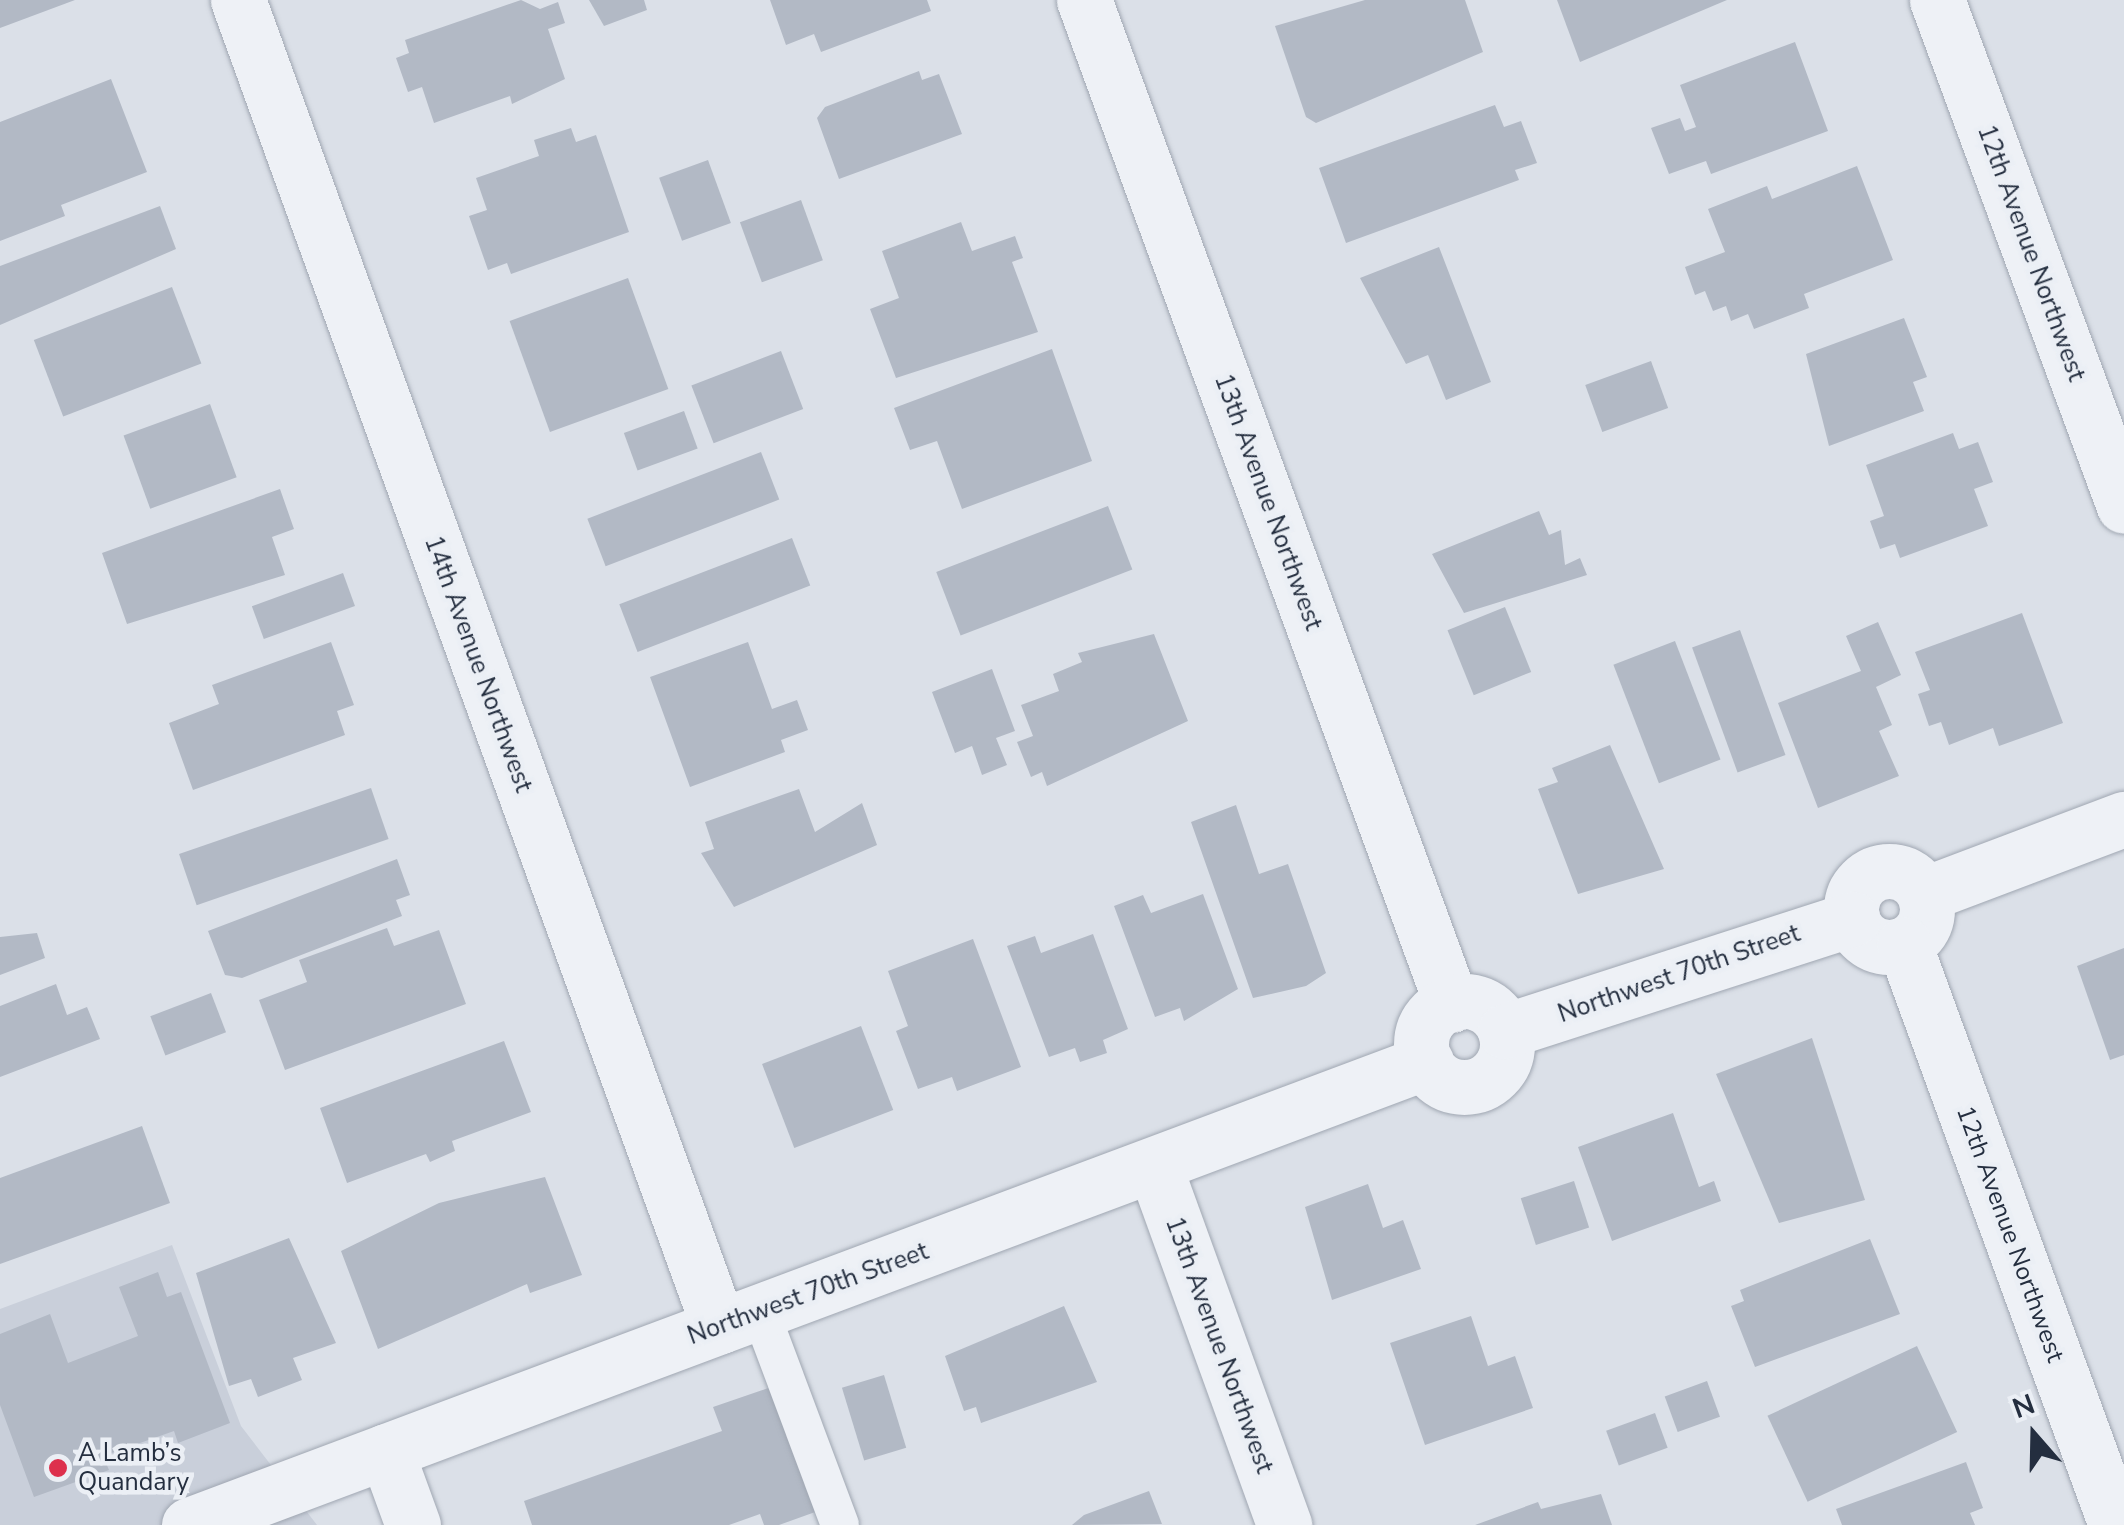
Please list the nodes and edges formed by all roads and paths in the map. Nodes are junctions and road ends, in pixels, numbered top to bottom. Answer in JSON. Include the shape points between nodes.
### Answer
{"nodes":[{"id":1,"x":238,"y":0,"type":"edge"},
{"id":2,"x":1084,"y":0,"type":"edge"},
{"id":3,"x":1938,"y":0,"type":"edge"},
{"id":4,"x":2124,"y":506,"type":"edge"},
{"id":5,"x":2124,"y":819,"type":"edge"},
{"id":6,"x":1925,"y":894,"type":"junction"},
{"id":7,"x":1852,"y":919,"type":"junction"},
{"id":8,"x":1904,"y":944,"type":"junction"},
{"id":9,"x":1452,"y":1005,"type":"junction"},
{"id":10,"x":1505,"y":1030,"type":"junction"},
{"id":11,"x":1426,"y":1062,"type":"junction"},
{"id":12,"x":1154,"y":1166,"type":"junction"},
{"id":13,"x":740,"y":1319,"type":"junction"},
{"id":14,"x":386,"y":1451,"type":"junction"},
{"id":15,"x":189,"y":1525,"type":"edge"},
{"id":16,"x":414,"y":1525,"type":"edge"},
{"id":17,"x":840,"y":1525,"type":"edge"},
{"id":18,"x":1284,"y":1525,"type":"edge"},
{"id":19,"x":2116,"y":1525,"type":"edge"}],
"edges":[{"from":1,"to":13,"type":"street","name":"14th Avenue Northwest"},
{"from":2,"to":9,"type":"street","name":"13th Avenue Northwest"},
{"from":3,"to":4,"type":"street","name":"12th Avenue Northwest"},
{"from":5,"to":6,"type":"street"},
{"from":6,"to":7,"type":"street","via":[[1908,876],[1883,870],[1853,894]]},
{"from":6,"to":8,"type":"street","via":[[1926,920]]},
{"from":7,"to":8,"type":"street","via":[[1876,944]]},
{"from":7,"to":10,"type":"street","name":"Northwest 70th Street"},
{"from":8,"to":19,"type":"street","name":"12th Avenue Northwest"},
{"from":9,"to":10,"type":"street","via":[[1486,1008]]},
{"from":9,"to":11,"type":"street","via":[[1424,1028]]},
{"from":10,"to":11,"type":"street","via":[[1505,1059],[1476,1086],[1449,1084]]},
{"from":11,"to":12,"type":"street","name":"Northwest 70th Street"},
{"from":12,"to":13,"type":"street","name":"Northwest 70th Street"},
{"from":12,"to":18,"type":"street","name":"13th Avenue Northwest"},
{"from":13,"to":14,"type":"street","name":"Northwest 70th Street"},
{"from":13,"to":17,"type":"lane"},
{"from":14,"to":15,"type":"street","name":"Northwest 70th Street"},
{"from":14,"to":16,"type":"street"}]}
